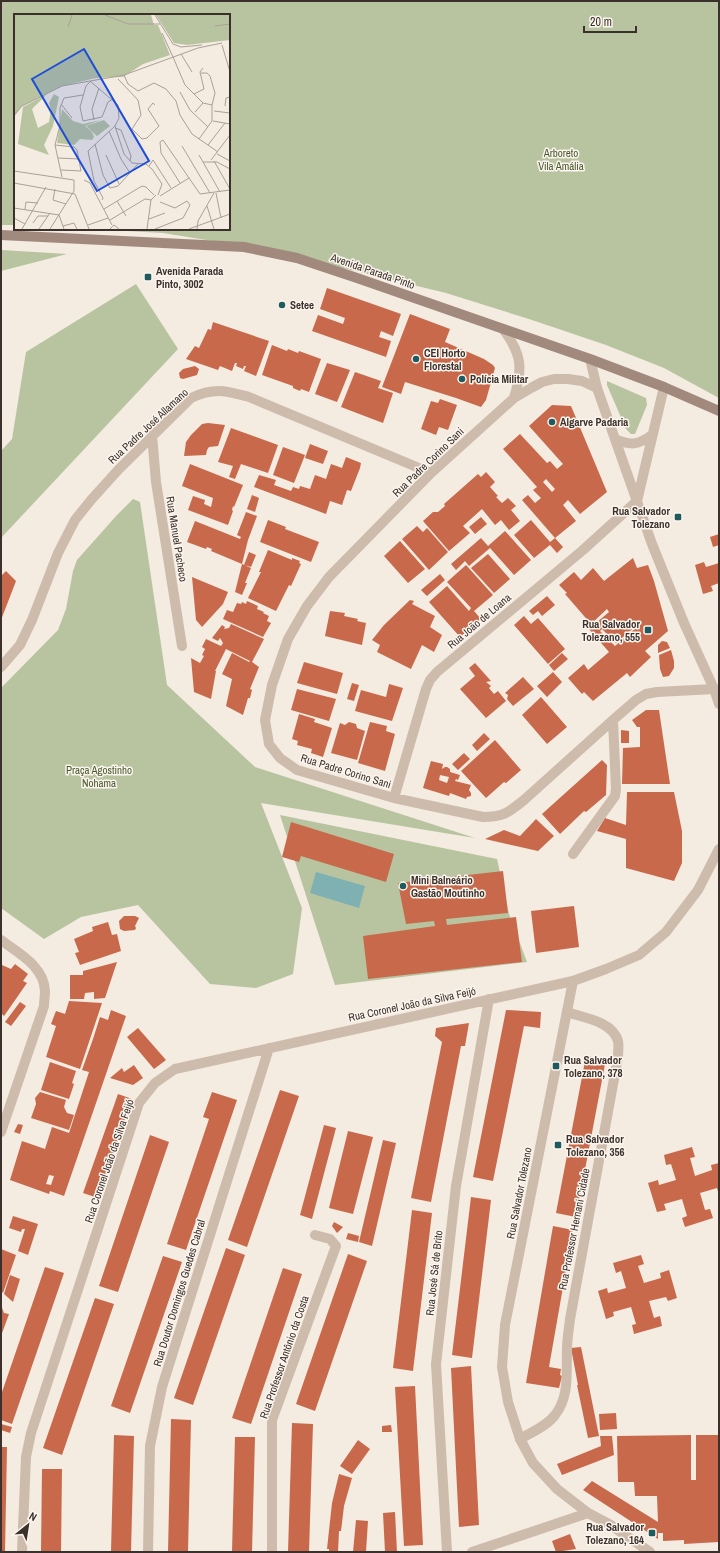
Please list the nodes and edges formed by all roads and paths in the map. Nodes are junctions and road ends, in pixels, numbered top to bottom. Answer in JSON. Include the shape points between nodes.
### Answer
{"nodes":[{"id":1,"x":1,"y":235,"type":"edge"},
{"id":2,"x":503,"y":329,"type":"junction"},
{"id":3,"x":590,"y":359,"type":"junction"},
{"id":4,"x":664,"y":387,"type":"junction"},
{"id":5,"x":598,"y":388,"type":"junction"},
{"id":6,"x":514,"y":398,"type":"junction"},
{"id":7,"x":719,"y":411,"type":"edge"},
{"id":8,"x":152,"y":435,"type":"junction"},
{"id":9,"x":652,"y":435,"type":"junction"},
{"id":10,"x":615,"y":439,"type":"junction"},
{"id":11,"x":431,"y":473,"type":"junction"},
{"id":12,"x":637,"y":501,"type":"junction"},
{"id":13,"x":182,"y":646,"type":"dead end"},
{"id":14,"x":1,"y":667,"type":"edge"},
{"id":15,"x":714,"y":689,"type":"junction"},
{"id":16,"x":719,"y":704,"type":"edge"},
{"id":17,"x":613,"y":720,"type":"junction"},
{"id":18,"x":394,"y":798,"type":"junction"},
{"id":19,"x":719,"y":849,"type":"edge"},
{"id":20,"x":573,"y":854,"type":"dead end"},
{"id":21,"x":1,"y":940,"type":"edge"},
{"id":22,"x":573,"y":981,"type":"junction"},
{"id":23,"x":489,"y":999,"type":"junction"},
{"id":24,"x":567,"y":1012,"type":"junction"},
{"id":25,"x":269,"y":1048,"type":"junction"},
{"id":26,"x":5,"y":1108,"type":"edge"},
{"id":27,"x":1,"y":1132,"type":"edge"},
{"id":28,"x":315,"y":1235,"type":"dead end"},
{"id":29,"x":520,"y":1439,"type":"junction"},
{"id":30,"x":588,"y":1513,"type":"junction"},
{"id":31,"x":22,"y":1552,"type":"edge"},
{"id":32,"x":148,"y":1552,"type":"edge"},
{"id":33,"x":272,"y":1552,"type":"edge"},
{"id":34,"x":447,"y":1552,"type":"edge"},
{"id":35,"x":472,"y":1552,"type":"edge"},
{"id":36,"x":650,"y":1552,"type":"edge"}],
"edges":[{"from":1,"to":2,"type":"main road","name":"Avenida Parada Pinto","via":[[236,247],[270,252],[322,266]]},
{"from":2,"to":3,"type":"main road","name":"Avenida Parada Pinto"},
{"from":2,"to":6,"type":"street","via":[[518,354],[519,384]]},
{"from":3,"to":4,"type":"main road","name":"Avenida Parada Pinto"},
{"from":3,"to":5,"type":"street"},
{"from":4,"to":7,"type":"main road","name":"Avenida Parada Pinto"},
{"from":4,"to":9,"type":"street"},
{"from":5,"to":6,"type":"street","name":"Rua Padre Corino Sani","via":[[582,381],[554,379],[542,382]]},
{"from":5,"to":10,"type":"street"},
{"from":6,"to":11,"type":"street","name":"Rua Padre Corino Sani"},
{"from":8,"to":11,"type":"street","name":"Rua Padre José Allamano","via":[[192,398],[205,392],[223,391],[249,397]]},
{"from":8,"to":13,"type":"street","name":"Rua Manuel Pacheco","via":[[156,482]]},
{"from":8,"to":14,"type":"street","name":"Rua Padre José Allamano","via":[[75,520],[58,552],[20,645]]},
{"from":9,"to":10,"type":"street","via":[[634,444]]},
{"from":9,"to":12,"type":"street"},
{"from":10,"to":12,"type":"street"},
{"from":11,"to":18,"type":"street","name":"Rua Padre Corino Sani","via":[[329,577],[307,606],[288,640],[272,685],[265,720],[269,744],[280,758],[297,770]]},
{"from":12,"to":15,"type":"street","via":[[678,609]]},
{"from":12,"to":18,"type":"street","name":"Rua João de Loana","via":[[430,680]]},
{"from":15,"to":16,"type":"street"},
{"from":15,"to":17,"type":"street","name":"Rua Padre Corino Sani","via":[[646,694]]},
{"from":17,"to":18,"type":"street","name":"Rua Padre Corino Sani","via":[[519,804],[509,812],[496,817],[483,817]]},
{"from":17,"to":20,"type":"street","via":[[615,796]]},
{"from":19,"to":22,"type":"street","via":[[698,890],[666,932],[639,955]]},
{"from":21,"to":26,"type":"street","via":[[29,960],[40,973],[45,989],[44,1006]]},
{"from":22,"to":23,"type":"street","name":"Rua Coronel João da Silva Feijó"},
{"from":22,"to":24,"type":"street","name":"Rua Salvador Tolezano"},
{"from":23,"to":25,"type":"street","name":"Rua Coronel João da Silva Feijó"},
{"from":23,"to":34,"type":"street","name":"Rua José Sá de Brito","via":[[456,1186],[436,1364]]},
{"from":24,"to":29,"type":"street","name":"Rua Salvador Tolezano","via":[[505,1325],[502,1367],[508,1402]]},
{"from":24,"to":29,"type":"street","name":"Rua Professor Hernani Cidade","via":[[605,1025],[614,1032],[618,1042],[618,1057],[570,1319],[566,1388],[555,1415]]},
{"from":25,"to":31,"type":"street","name":"Rua Coronel João da Silva Feijó","via":[[175,1069],[155,1082],[140,1103],[31,1433],[26,1457]]},
{"from":25,"to":32,"type":"street","name":"Rua Doutor Domingos Guedes Cabral","via":[[162,1387],[150,1446]]},
{"from":26,"to":27,"type":"street"},
{"from":28,"to":33,"type":"street","name":"Rua Professor Antônio da Costa","via":[[330,1239],[336,1246],[272,1420]]},
{"from":29,"to":30,"type":"street","name":"Rua Salvador Tolezano","via":[[533,1463],[557,1489]]},
{"from":30,"to":35,"type":"street"},
{"from":30,"to":36,"type":"street","name":"Rua Salvador Tolezano"}]}
